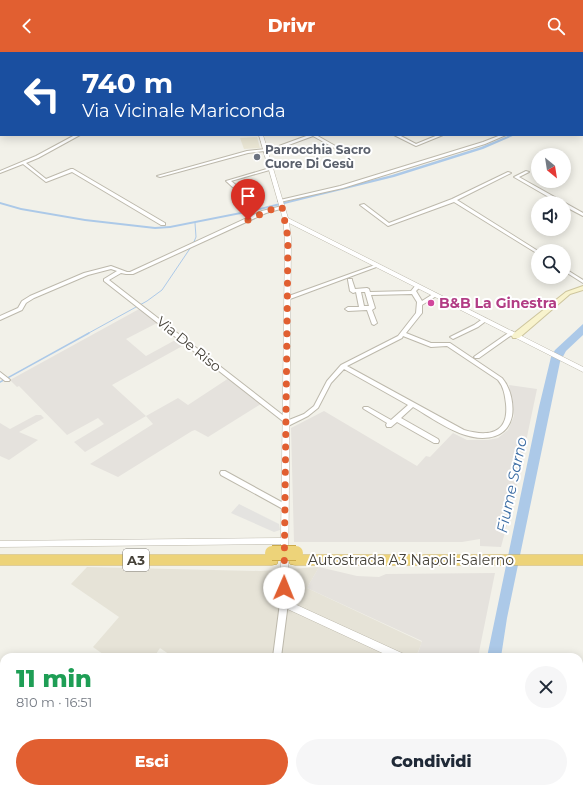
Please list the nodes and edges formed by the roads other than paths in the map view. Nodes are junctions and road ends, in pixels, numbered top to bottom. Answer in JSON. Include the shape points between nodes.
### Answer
{"nodes":[{"id":1,"x":77,"y":136,"type":"edge"},
{"id":2,"x":261,"y":136,"type":"edge"},
{"id":3,"x":310,"y":136,"type":"edge"},
{"id":4,"x":315,"y":136,"type":"edge"},
{"id":5,"x":398,"y":136,"type":"edge"},
{"id":6,"x":438,"y":136,"type":"edge"},
{"id":7,"x":502,"y":136,"type":"edge"},
{"id":8,"x":266,"y":151,"type":"junction"},
{"id":9,"x":344,"y":152,"type":"dead end"},
{"id":10,"x":23,"y":162,"type":"junction"},
{"id":11,"x":271,"y":169,"type":"junction"},
{"id":12,"x":0,"y":172,"type":"edge"},
{"id":13,"x":527,"y":172,"type":"dead end"},
{"id":14,"x":510,"y":173,"type":"dead end"},
{"id":15,"x":159,"y":176,"type":"dead end"},
{"id":16,"x":239,"y":190,"type":"dead end"},
{"id":17,"x":549,"y":196,"type":"edge"},
{"id":18,"x":454,"y":200,"type":"junction"},
{"id":19,"x":281,"y":204,"type":"junction"},
{"id":20,"x":362,"y":205,"type":"dead end"},
{"id":21,"x":571,"y":208,"type":"edge"},
{"id":22,"x":583,"y":215,"type":"edge"},
{"id":23,"x":286,"y":219,"type":"junction"},
{"id":24,"x":163,"y":224,"type":"dead end"},
{"id":25,"x":531,"y":249,"type":"edge"},
{"id":26,"x":377,"y":266,"type":"junction"},
{"id":27,"x":121,"y":271,"type":"junction"},
{"id":28,"x":571,"y":274,"type":"edge"},
{"id":29,"x":350,"y":280,"type":"dead end"},
{"id":30,"x":583,"y":282,"type":"edge"},
{"id":31,"x":583,"y":288,"type":"edge"},
{"id":32,"x":415,"y":289,"type":"junction"},
{"id":33,"x":358,"y":290,"type":"junction"},
{"id":34,"x":368,"y":294,"type":"junction"},
{"id":35,"x":418,"y":297,"type":"junction"},
{"id":36,"x":432,"y":297,"type":"junction"},
{"id":37,"x":288,"y":298,"type":"junction"},
{"id":38,"x":421,"y":304,"type":"junction"},
{"id":39,"x":362,"y":308,"type":"junction"},
{"id":40,"x":369,"y":308,"type":"junction"},
{"id":41,"x":348,"y":309,"type":"dead end"},
{"id":42,"x":0,"y":318,"type":"edge"},
{"id":43,"x":484,"y":320,"type":"junction"},
{"id":44,"x":374,"y":323,"type":"dead end"},
{"id":45,"x":402,"y":334,"type":"junction"},
{"id":46,"x":514,"y":334,"type":"junction"},
{"id":47,"x":453,"y":337,"type":"dead end"},
{"id":48,"x":477,"y":356,"type":"dead end"},
{"id":49,"x":343,"y":366,"type":"junction"},
{"id":50,"x":583,"y":370,"type":"edge"},
{"id":51,"x":412,"y":405,"type":"junction"},
{"id":52,"x":366,"y":408,"type":"dead end"},
{"id":53,"x":286,"y":422,"type":"junction"},
{"id":54,"x":393,"y":422,"type":"junction"},
{"id":55,"x":436,"y":441,"type":"dead end"},
{"id":56,"x":223,"y":473,"type":"dead end"},
{"id":57,"x":285,"y":507,"type":"junction"},
{"id":58,"x":285,"y":541,"type":"junction"},
{"id":59,"x":0,"y":544,"type":"edge"},
{"id":60,"x":0,"y":554,"type":"edge"},
{"id":61,"x":583,"y":554,"type":"edge"},
{"id":62,"x":272,"y":556,"type":"junction"},
{"id":63,"x":536,"y":557,"type":"junction"},
{"id":64,"x":0,"y":560,"type":"edge"},
{"id":65,"x":583,"y":560,"type":"edge"},
{"id":66,"x":284,"y":603,"type":"junction"},
{"id":67,"x":278,"y":653,"type":"edge"},
{"id":68,"x":391,"y":653,"type":"edge"}],
"edges":[{"from":1,"to":10,"type":"street"},
{"from":2,"to":8,"type":"street"},
{"from":3,"to":8,"type":"street"},
{"from":4,"to":9,"type":"street"},
{"from":5,"to":6,"type":"street","via":[[416,145]]},
{"from":7,"to":19,"type":"street"},
{"from":8,"to":11,"type":"street"},
{"from":8,"to":15,"type":"street","via":[[248,152]]},
{"from":10,"to":12,"type":"street"},
{"from":10,"to":24,"type":"street","via":[[46,182],[72,170]]},
{"from":11,"to":16,"type":"street","via":[[228,181]]},
{"from":11,"to":19,"type":"street"},
{"from":13,"to":17,"type":"street","via":[[516,177]]},
{"from":14,"to":18,"type":"street"},
{"from":18,"to":20,"type":"street","via":[[388,225]]},
{"from":18,"to":25,"type":"street"},
{"from":19,"to":23,"type":"street"},
{"from":19,"to":27,"type":"street","via":[[131,273]]},
{"from":21,"to":22,"type":"street"},
{"from":23,"to":26,"type":"street"},
{"from":23,"to":37,"type":"street","via":[[289,251]]},
{"from":26,"to":32,"type":"street"},
{"from":26,"to":37,"type":"street"},
{"from":27,"to":42,"type":"street","via":[[108,267],[80,276],[32,297],[24,302],[20,309]]},
{"from":27,"to":53,"type":"street","name":"Via De Riso","via":[[106,280]]},
{"from":28,"to":30,"type":"street"},
{"from":29,"to":33,"type":"street","via":[[353,291]]},
{"from":31,"to":46,"type":"main road","via":[[568,293]]},
{"from":32,"to":34,"type":"street"},
{"from":32,"to":35,"type":"street"},
{"from":32,"to":36,"type":"street"},
{"from":33,"to":34,"type":"street","via":[[367,290]]},
{"from":33,"to":39,"type":"street"},
{"from":34,"to":40,"type":"street","via":[[372,308]]},
{"from":35,"to":36,"type":"street"},
{"from":35,"to":38,"type":"street"},
{"from":36,"to":38,"type":"street"},
{"from":36,"to":43,"type":"street"},
{"from":37,"to":53,"type":"street"},
{"from":38,"to":45,"type":"street","via":[[417,317]]},
{"from":39,"to":40,"type":"street"},
{"from":39,"to":41,"type":"street"},
{"from":40,"to":44,"type":"street"},
{"from":43,"to":46,"type":"street"},
{"from":43,"to":47,"type":"street"},
{"from":45,"to":49,"type":"street","via":[[394,341]]},
{"from":45,"to":51,"type":"street","via":[[431,345],[448,344],[496,376],[507,390],[509,420],[497,433],[474,436]]},
{"from":46,"to":48,"type":"street"},
{"from":46,"to":50,"type":"street"},
{"from":49,"to":51,"type":"street"},
{"from":49,"to":53,"type":"street","via":[[329,382],[316,407],[306,415]]},
{"from":51,"to":54,"type":"street"},
{"from":52,"to":54,"type":"street"},
{"from":53,"to":57,"type":"street"},
{"from":54,"to":55,"type":"street"},
{"from":56,"to":57,"type":"street"},
{"from":57,"to":58,"type":"street"},
{"from":58,"to":59,"type":"street"},
{"from":58,"to":66,"type":"street"},
{"from":60,"to":62,"type":"highway","name":"Autostrada A3 Napoli-Salerno","number":"A3"},
{"from":61,"to":63,"type":"highway","name":"Autostrada A3 Napoli-Salerno","number":"A3"},
{"from":62,"to":63,"type":"highway","name":"Autostrada A3 Napoli-Salerno","number":"A3"},
{"from":62,"to":64,"type":"highway","name":"Autostrada A3 Napoli-Salerno","number":"A3"},
{"from":63,"to":65,"type":"highway","name":"Autostrada A3 Napoli-Salerno","number":"A3"},
{"from":66,"to":67,"type":"street"},
{"from":66,"to":68,"type":"street"}]}
